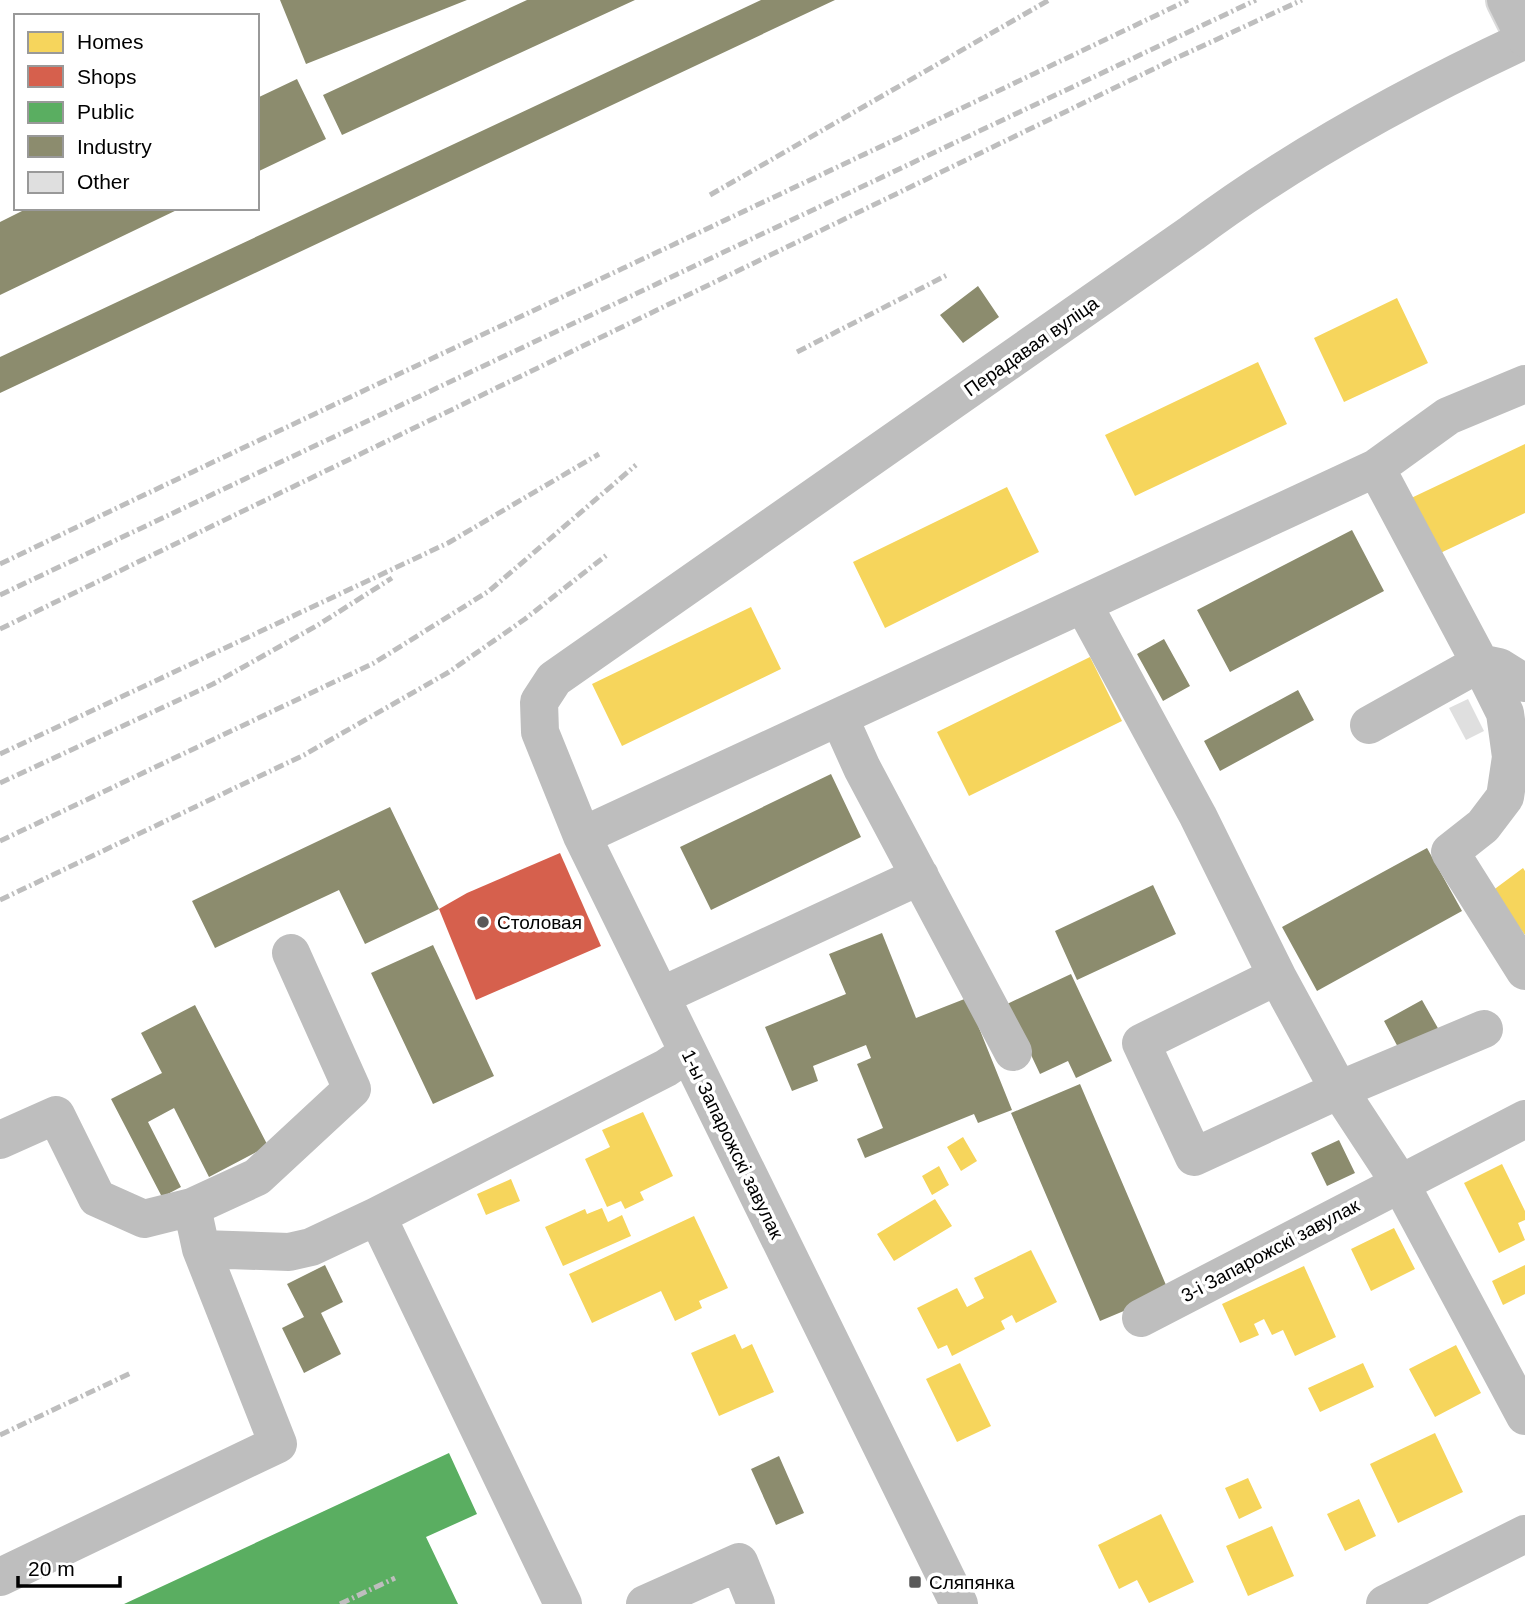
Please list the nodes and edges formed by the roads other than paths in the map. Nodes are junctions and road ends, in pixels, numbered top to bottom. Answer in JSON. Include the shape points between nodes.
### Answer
{"nodes":[{"id":1,"x":1506,"y":0,"type":"edge"},
{"id":2,"x":1525,"y":39,"type":"edge"},
{"id":3,"x":1525,"y":384,"type":"edge"},
{"id":4,"x":1376,"y":468,"type":"junction"},
{"id":5,"x":1083,"y":604,"type":"junction"},
{"id":6,"x":1480,"y":663,"type":"junction"},
{"id":7,"x":554,"y":680,"type":"joint"},
{"id":8,"x":1525,"y":684,"type":"edge"},
{"id":9,"x":839,"y":717,"type":"junction"},
{"id":10,"x":1369,"y":725,"type":"dead end"},
{"id":11,"x":582,"y":836,"type":"junction"},
{"id":12,"x":920,"y":876,"type":"junction"},
{"id":13,"x":291,"y":953,"type":"dead end"},
{"id":14,"x":1525,"y":971,"type":"edge"},
{"id":15,"x":1277,"y":976,"type":"junction"},
{"id":16,"x":661,"y":996,"type":"junction"},
{"id":17,"x":1484,"y":1029,"type":"dead end"},
{"id":18,"x":1013,"y":1052,"type":"dead end"},
{"id":19,"x":688,"y":1053,"type":"junction"},
{"id":20,"x":1339,"y":1090,"type":"junction"},
{"id":21,"x":1525,"y":1119,"type":"edge"},
{"id":22,"x":0,"y":1140,"type":"edge"},
{"id":23,"x":1400,"y":1183,"type":"junction"},
{"id":24,"x":192,"y":1207,"type":"junction"},
{"id":25,"x":377,"y":1216,"type":"junction"},
{"id":26,"x":201,"y":1248,"type":"junction"},
{"id":27,"x":1141,"y":1318,"type":"dead end"},
{"id":28,"x":1525,"y":1416,"type":"edge"},
{"id":29,"x":1525,"y":1534,"type":"edge"},
{"id":30,"x":0,"y":1577,"type":"edge"},
{"id":31,"x":563,"y":1604,"type":"edge"},
{"id":32,"x":645,"y":1604,"type":"edge"},
{"id":33,"x":756,"y":1604,"type":"edge"},
{"id":34,"x":959,"y":1604,"type":"edge"},
{"id":35,"x":1385,"y":1604,"type":"edge"}],
"edges":[{"from":1,"to":2,"type":"street"},
{"from":2,"to":7,"type":"street","name":"Перадавая вуліца","via":[[1437,81],[1247,192]]},
{"from":3,"to":4,"type":"street","via":[[1448,416]]},
{"from":4,"to":5,"type":"street"},
{"from":4,"to":6,"type":"street"},
{"from":5,"to":9,"type":"street"},
{"from":5,"to":15,"type":"street","via":[[1198,816]]},
{"from":6,"to":8,"type":"street","via":[[1499,667]]},
{"from":6,"to":10,"type":"street"},
{"from":6,"to":14,"type":"street","via":[[1505,713],[1511,757],[1505,797],[1483,826],[1450,852]]},
{"from":7,"to":11,"type":"street","name":"1-ы Запарожскі завулак","via":[[539,702],[540,732]]},
{"from":9,"to":11,"type":"street"},
{"from":9,"to":12,"type":"street"},
{"from":11,"to":16,"type":"street","name":"1-ы Запарожскі завулак"},
{"from":12,"to":16,"type":"street"},
{"from":12,"to":18,"type":"street"},
{"from":13,"to":24,"type":"street","via":[[352,1088],[257,1177]]},
{"from":15,"to":20,"type":"street"},
{"from":15,"to":20,"type":"street","via":[[1141,1043],[1194,1157]]},
{"from":16,"to":19,"type":"street","name":"1-ы Запарожскі завулак"},
{"from":17,"to":20,"type":"street"},
{"from":19,"to":25,"type":"street"},
{"from":19,"to":34,"type":"street","name":"1-ы Запарожскі завулак"},
{"from":20,"to":23,"type":"street"},
{"from":21,"to":23,"type":"street","name":"3-і Запарожскі завулак"},
{"from":22,"to":24,"type":"street","via":[[56,1115],[97,1198],[144,1219]]},
{"from":23,"to":27,"type":"street","name":"3-і Запарожскі завулак"},
{"from":23,"to":28,"type":"street"},
{"from":24,"to":26,"type":"street"},
{"from":25,"to":26,"type":"street","via":[[311,1247],[289,1252]]},
{"from":25,"to":31,"type":"street"},
{"from":26,"to":30,"type":"street","via":[[278,1444]]},
{"from":29,"to":35,"type":"street"},
{"from":32,"to":33,"type":"street","via":[[739,1562]]}]}
